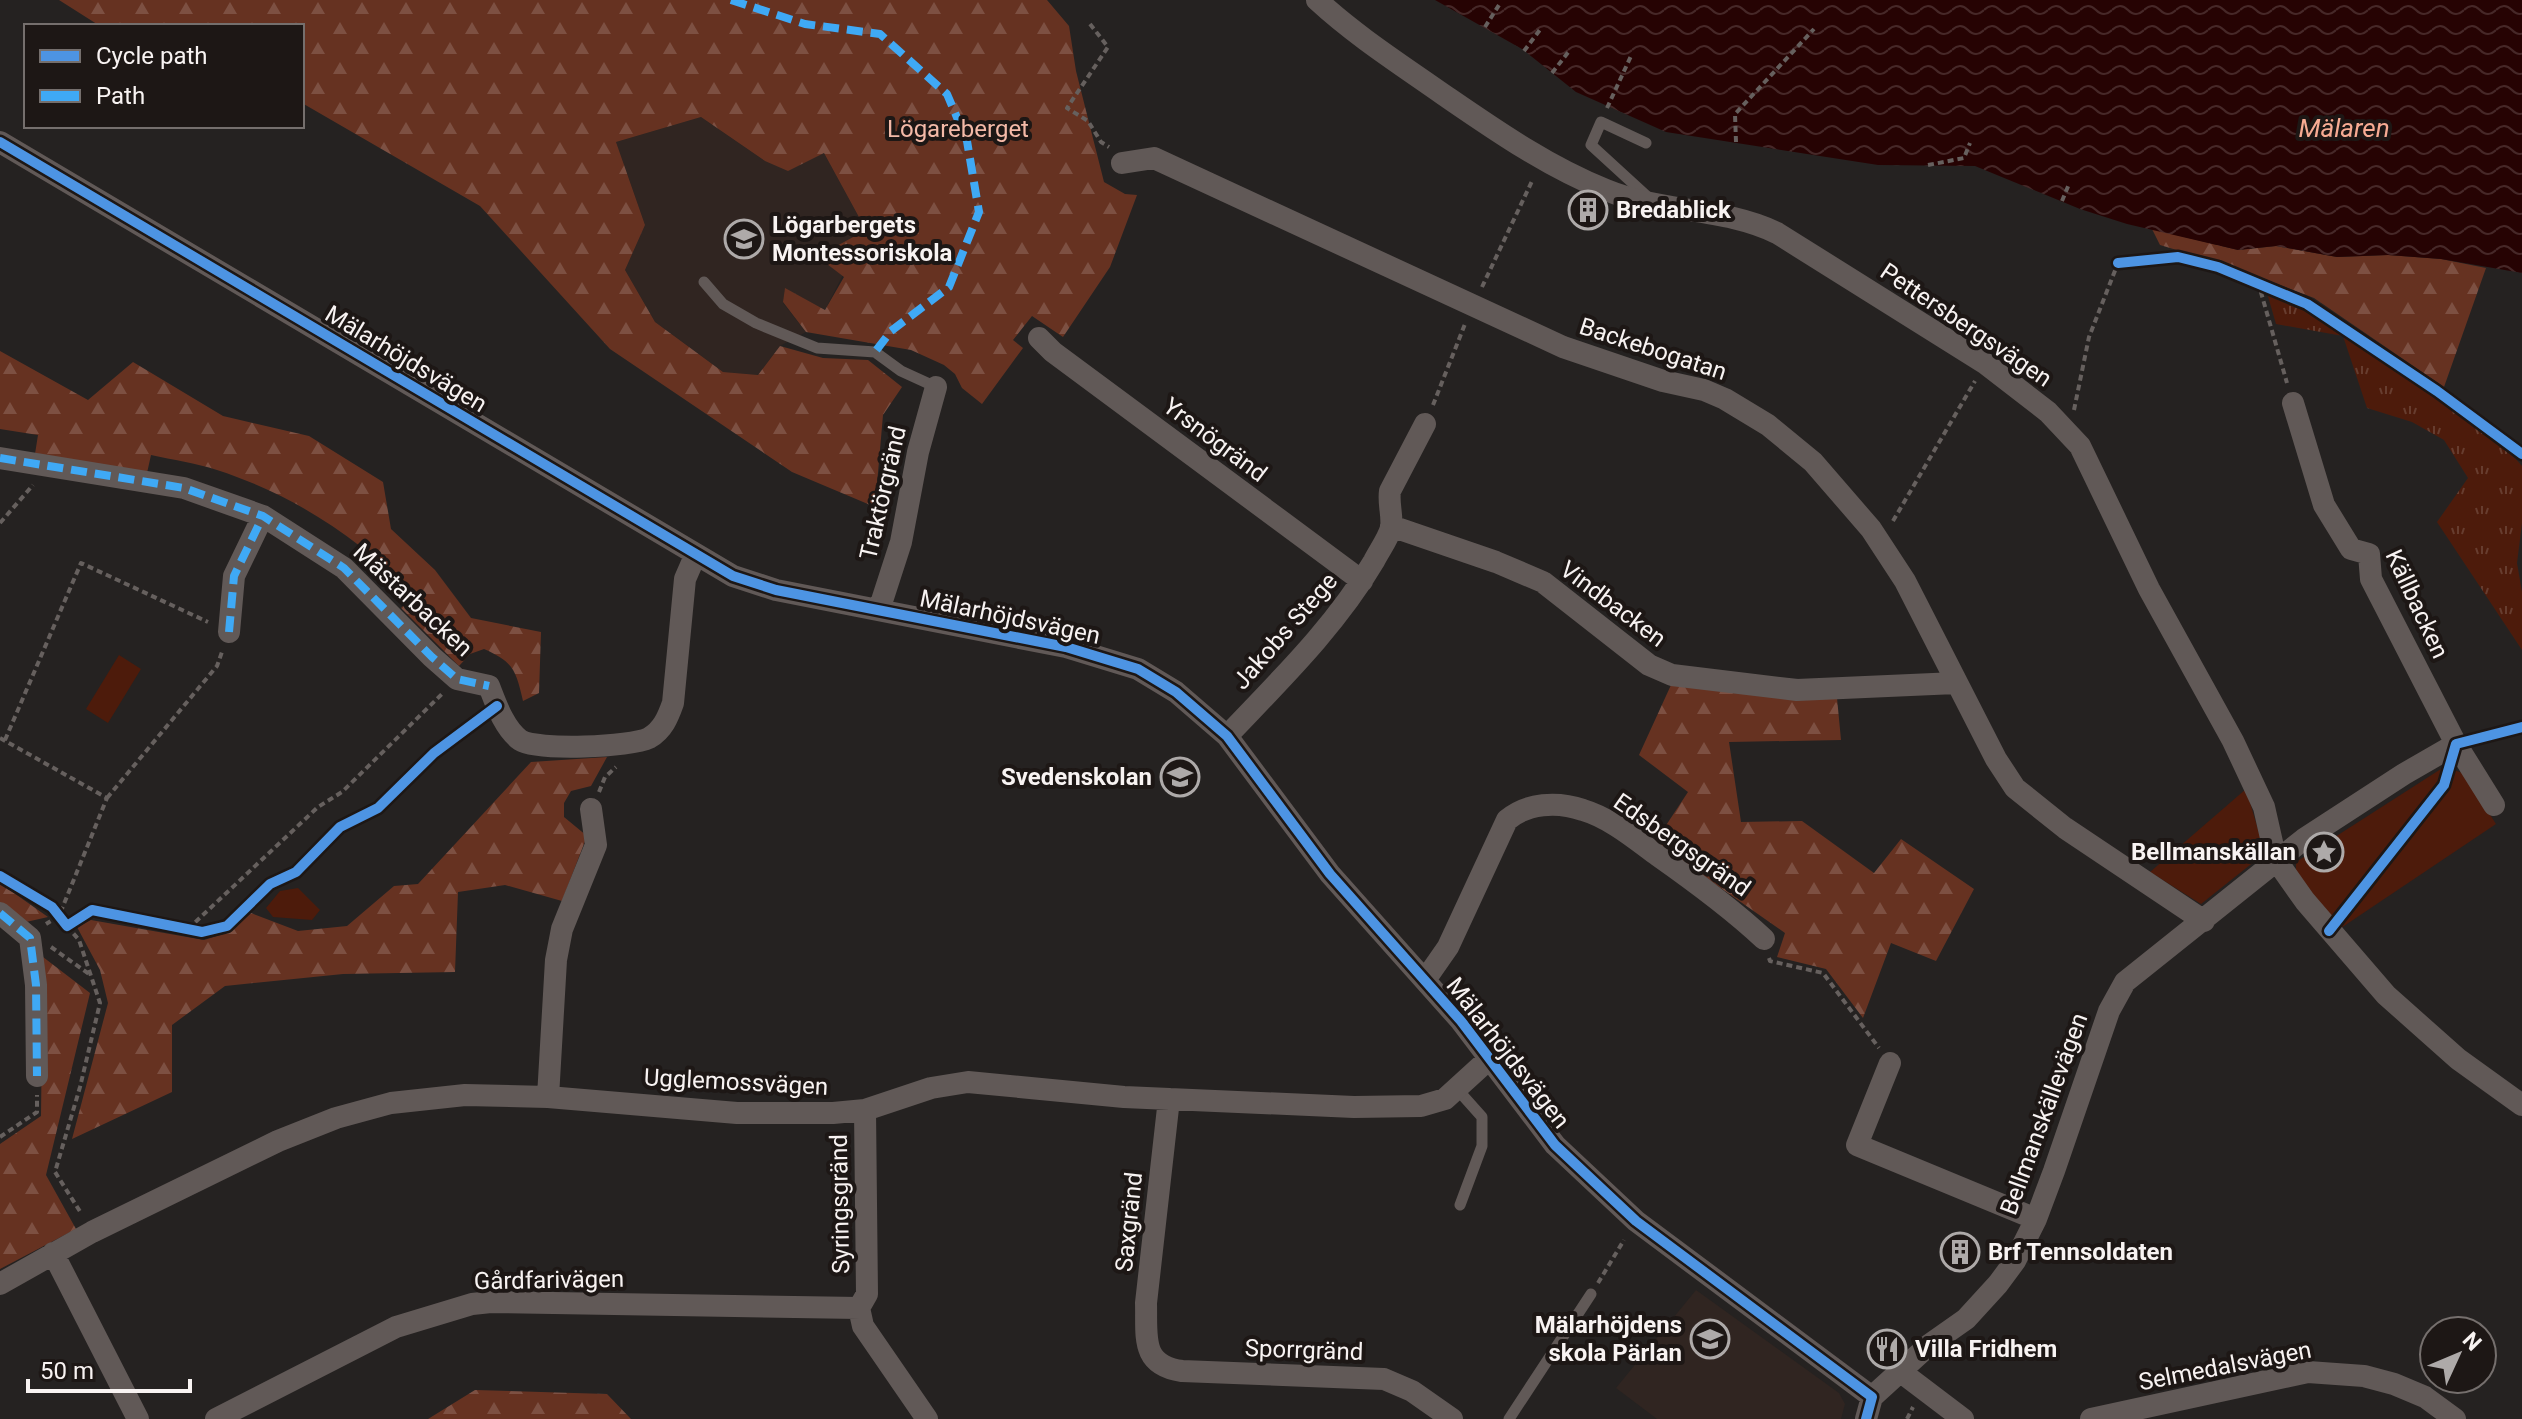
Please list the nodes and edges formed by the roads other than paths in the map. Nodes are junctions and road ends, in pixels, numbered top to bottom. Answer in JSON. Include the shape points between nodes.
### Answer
{"nodes":[{"id":1,"x":1317,"y":0,"type":"edge"},
{"id":2,"x":0,"y":142,"type":"edge"},
{"id":3,"x":1646,"y":143,"type":"dead end"},
{"id":4,"x":1127,"y":162,"type":"road end"},
{"id":5,"x":1657,"y":205,"type":"junction"},
{"id":6,"x":704,"y":282,"type":"dead end"},
{"id":7,"x":1039,"y":338,"type":"dead end"},
{"id":8,"x":936,"y":387,"type":"joint"},
{"id":9,"x":2293,"y":403,"type":"road end"},
{"id":10,"x":1425,"y":424,"type":"dead end"},
{"id":11,"x":0,"y":458,"type":"edge"},
{"id":12,"x":263,"y":516,"type":"junction"},
{"id":13,"x":1391,"y":526,"type":"junction"},
{"id":14,"x":695,"y":556,"type":"junction"},
{"id":15,"x":1362,"y":581,"type":"junction"},
{"id":16,"x":879,"y":610,"type":"junction"},
{"id":17,"x":229,"y":632,"type":"road end"},
{"id":18,"x":1956,"y":683,"type":"junction"},
{"id":19,"x":1227,"y":736,"type":"junction"},
{"id":20,"x":2456,"y":744,"type":"junction"},
{"id":21,"x":2494,"y":805,"type":"dead end"},
{"id":22,"x":591,"y":809,"type":"road end"},
{"id":23,"x":2276,"y":860,"type":"junction"},
{"id":24,"x":0,"y":913,"type":"edge"},
{"id":25,"x":2204,"y":921,"type":"junction"},
{"id":26,"x":1764,"y":939,"type":"road end"},
{"id":27,"x":1425,"y":980,"type":"junction"},
{"id":28,"x":1490,"y":1058,"type":"junction"},
{"id":29,"x":1890,"y":1063,"type":"road end"},
{"id":30,"x":37,"y":1076,"type":"road end"},
{"id":31,"x":1457,"y":1089,"type":"junction"},
{"id":32,"x":548,"y":1097,"type":"junction"},
{"id":33,"x":1169,"y":1099,"type":"junction"},
{"id":34,"x":2522,"y":1105,"type":"edge"},
{"id":35,"x":865,"y":1110,"type":"junction"},
{"id":36,"x":1460,"y":1205,"type":"dead end"},
{"id":37,"x":2036,"y":1219,"type":"junction"},
{"id":38,"x":53,"y":1253,"type":"junction"},
{"id":39,"x":0,"y":1284,"type":"edge"},
{"id":40,"x":1591,"y":1294,"type":"road end"},
{"id":41,"x":859,"y":1308,"type":"junction"},
{"id":42,"x":1149,"y":1352,"type":"joint"},
{"id":43,"x":1901,"y":1372,"type":"junction"},
{"id":44,"x":1869,"y":1408,"type":"edge"},
{"id":45,"x":138,"y":1419,"type":"edge"},
{"id":46,"x":216,"y":1419,"type":"edge"},
{"id":47,"x":927,"y":1419,"type":"edge"},
{"id":48,"x":1452,"y":1419,"type":"edge"},
{"id":49,"x":1509,"y":1419,"type":"edge"},
{"id":50,"x":1963,"y":1419,"type":"edge"},
{"id":51,"x":2091,"y":1419,"type":"edge"},
{"id":52,"x":2455,"y":1419,"type":"edge"}],
"edges":[{"from":1,"to":5,"type":"street","name":"Pettersbergsvägen","via":[[1377,50],[1542,159],[1606,190]]},
{"from":2,"to":14,"type":"street","name":"Mälarhöjdsvägen"},
{"from":3,"to":5,"type":"lane","via":[[1601,122],[1591,145]]},
{"from":4,"to":18,"type":"street","name":"Backebogatan","via":[[1154,158],[1563,347],[1704,390],[1744,409],[1813,462],[1871,529],[1905,581]]},
{"from":5,"to":23,"type":"street","name":"Pettersbergsvägen","via":[[1742,218],[1768,228],[1986,364],[2067,432],[2080,446],[2149,589],[2233,741],[2264,807]]},
{"from":6,"to":8,"type":"lane","via":[[723,304],[756,323],[817,348],[875,352]]},
{"from":7,"to":15,"type":"street","name":"Yrsnögränd"},
{"from":8,"to":16,"type":"street","name":"Traktörgränd","via":[[901,542]]},
{"from":9,"to":20,"type":"street","name":"Källbacken","via":[[2324,505],[2351,549],[2369,554],[2371,579]]},
{"from":10,"to":13,"type":"street","name":"Jakobs Stege","via":[[1390,491]]},
{"from":11,"to":12,"type":"street","name":"Mästarbacken","via":[[184,488]]},
{"from":12,"to":14,"type":"street","name":"Mästarbacken","via":[[344,568],[457,679],[489,686],[507,724],[531,745],[648,739],[659,732],[673,703],[685,579]]},
{"from":12,"to":17,"type":"street","via":[[234,576]]},
{"from":13,"to":15,"type":"street","name":"Jakobs Stege"},
{"from":13,"to":18,"type":"street","name":"Vindbacken","via":[[1543,582],[1642,660],[1672,675],[1797,690]]},
{"from":14,"to":16,"type":"street","name":"Mälarhöjdsvägen","via":[[776,590]]},
{"from":15,"to":19,"type":"street","name":"Jakobs Stege","via":[[1329,625]]},
{"from":16,"to":19,"type":"street","name":"Mälarhöjdsvägen","via":[[1066,647],[1127,665],[1176,692]]},
{"from":18,"to":25,"type":"street","name":"Backebogatan","via":[[2015,788]]},
{"from":19,"to":27,"type":"street","name":"Mälarhöjdsvägen","via":[[1350,899]]},
{"from":20,"to":21,"type":"street","name":"Källbacken"},
{"from":20,"to":23,"type":"street","via":[[2329,821]]},
{"from":22,"to":32,"type":"street","via":[[596,845],[562,929],[556,960]]},
{"from":23,"to":25,"type":"street","name":"Bellmanskällevägen"},
{"from":23,"to":34,"type":"street","name":"Pettersbergsvägen","via":[[2386,995],[2458,1059]]},
{"from":24,"to":30,"type":"street","via":[[30,938]]},
{"from":25,"to":37,"type":"street","name":"Bellmanskällevägen","via":[[2133,974],[2117,993]]},
{"from":26,"to":27,"type":"street","name":"Edsbergsgränd","via":[[1610,823],[1582,810],[1531,806],[1507,820],[1448,947]]},
{"from":27,"to":28,"type":"street","name":"Mälarhöjdsvägen"},
{"from":28,"to":31,"type":"street","name":"Ugglemossvägen"},
{"from":28,"to":44,"type":"street","name":"Mälarhöjdsvägen","via":[[1555,1145],[1636,1221]]},
{"from":29,"to":37,"type":"street","via":[[1857,1145]]},
{"from":31,"to":33,"type":"street","name":"Ugglemossvägen","via":[[1445,1099],[1410,1107]]},
{"from":31,"to":36,"type":"lane","via":[[1482,1117],[1482,1146]]},
{"from":32,"to":35,"type":"street","name":"Ugglemossvägen","via":[[767,1114]]},
{"from":32,"to":38,"type":"street","name":"Ugglemossvägen","via":[[443,1096],[361,1110],[299,1131]]},
{"from":33,"to":35,"type":"street","name":"Ugglemossvägen","via":[[968,1082]]},
{"from":33,"to":42,"type":"street","name":"Saxgränd","via":[[1146,1303]]},
{"from":35,"to":41,"type":"street","name":"Syringsgränd","via":[[867,1294]]},
{"from":37,"to":43,"type":"street","name":"Bellmanskällevägen","via":[[2010,1270],[1993,1290]]},
{"from":38,"to":39,"type":"street","name":"Ugglemossvägen"},
{"from":38,"to":45,"type":"street"},
{"from":40,"to":49,"type":"lane"},
{"from":41,"to":46,"type":"street","name":"Gårdfarivägen","via":[[472,1304],[396,1327]]},
{"from":41,"to":47,"type":"street","name":"Syringsgränd","via":[[863,1326]]},
{"from":42,"to":48,"type":"street","name":"Sporrgränd","via":[[1164,1367],[1182,1371],[1384,1379]]},
{"from":43,"to":44,"type":"street","name":"Bellmanskällevägen"},
{"from":43,"to":50,"type":"street"},
{"from":51,"to":52,"type":"street","name":"Selmedalsvägen","via":[[2308,1372],[2394,1384],[2425,1397]]}]}
